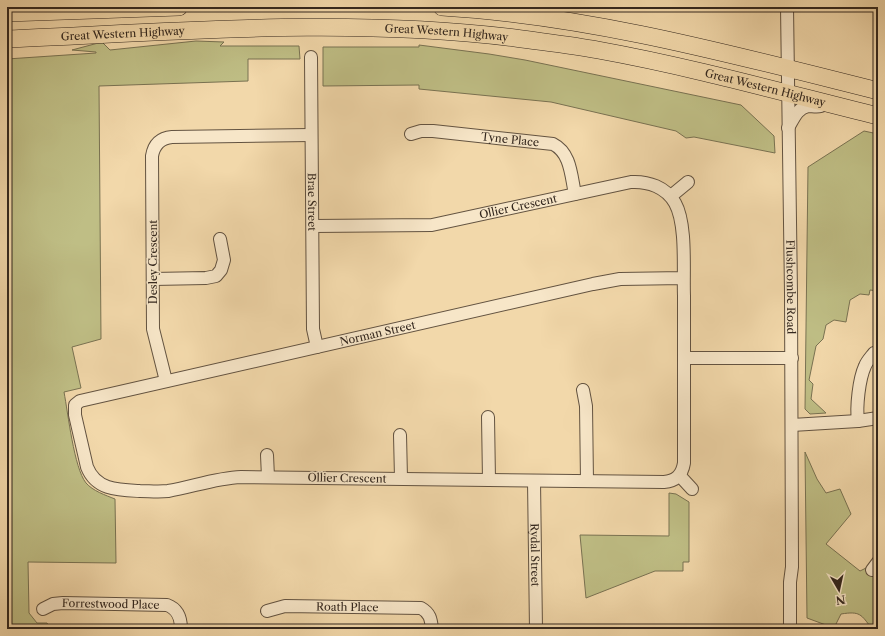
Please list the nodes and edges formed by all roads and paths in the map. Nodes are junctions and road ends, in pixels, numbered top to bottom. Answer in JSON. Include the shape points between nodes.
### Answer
{"nodes":[{"id":1,"x":179,"y":7,"type":"edge"},
{"id":2,"x":442,"y":7,"type":"edge"},
{"id":3,"x":787,"y":7,"type":"edge"},
{"id":4,"x":7,"y":13,"type":"edge"},
{"id":5,"x":7,"y":39,"type":"edge"},
{"id":6,"x":311,"y":57,"type":"dead end"},
{"id":7,"x":788,"y":68,"type":"junction"},
{"id":8,"x":878,"y":91,"type":"edge"},
{"id":9,"x":788,"y":93,"type":"junction"},
{"id":10,"x":834,"y":105,"type":"junction"},
{"id":11,"x":878,"y":116,"type":"edge"},
{"id":12,"x":788,"y":129,"type":"junction"},
{"id":13,"x":411,"y":134,"type":"dead end"},
{"id":14,"x":311,"y":135,"type":"junction"},
{"id":15,"x":688,"y":182,"type":"dead end"},
{"id":16,"x":575,"y":194,"type":"junction"},
{"id":17,"x":671,"y":196,"type":"junction"},
{"id":18,"x":313,"y":226,"type":"junction"},
{"id":19,"x":220,"y":239,"type":"dead end"},
{"id":20,"x":683,"y":278,"type":"junction"},
{"id":21,"x":153,"y":279,"type":"junction"},
{"id":22,"x":317,"y":347,"type":"junction"},
{"id":23,"x":874,"y":353,"type":"dead end"},
{"id":24,"x":684,"y":358,"type":"junction"},
{"id":25,"x":792,"y":358,"type":"junction"},
{"id":26,"x":166,"y":381,"type":"junction"},
{"id":27,"x":583,"y":390,"type":"dead end"},
{"id":28,"x":75,"y":405,"type":"joint"},
{"id":29,"x":488,"y":417,"type":"dead end"},
{"id":30,"x":878,"y":418,"type":"edge"},
{"id":31,"x":858,"y":421,"type":"junction"},
{"id":32,"x":792,"y":425,"type":"junction"},
{"id":33,"x":400,"y":435,"type":"dead end"},
{"id":34,"x":267,"y":455,"type":"dead end"},
{"id":35,"x":680,"y":476,"type":"junction"},
{"id":36,"x":268,"y":477,"type":"junction"},
{"id":37,"x":401,"y":478,"type":"junction"},
{"id":38,"x":489,"y":480,"type":"junction"},
{"id":39,"x":534,"y":481,"type":"junction"},
{"id":40,"x":587,"y":481,"type":"junction"},
{"id":41,"x":692,"y":489,"type":"dead end"},
{"id":42,"x":792,"y":567,"type":"junction"},
{"id":43,"x":43,"y":610,"type":"dead end"},
{"id":44,"x":267,"y":611,"type":"dead end"},
{"id":45,"x":181,"y":629,"type":"edge"},
{"id":46,"x":432,"y":629,"type":"edge"},
{"id":47,"x":536,"y":629,"type":"edge"},
{"id":48,"x":790,"y":629,"type":"edge"},
{"id":49,"x":797,"y":629,"type":"edge"}],
"edges":[{"from":1,"to":4,"type":"highway"},
{"from":2,"to":7,"type":"highway","via":[[551,18],[640,34]]},
{"from":3,"to":7,"type":"street","name":"Flushcombe Road"},
{"from":5,"to":9,"type":"highway","name":"Great Western Highway","via":[[288,28],[362,27],[427,31],[513,38],[597,50],[689,68]]},
{"from":6,"to":14,"type":"street","name":"Brae Street"},
{"from":7,"to":8,"type":"highway"},
{"from":7,"to":9,"type":"street","name":"Flushcombe Road"},
{"from":9,"to":10,"type":"highway","name":"Great Western Highway"},
{"from":9,"to":12,"type":"street","name":"Flushcombe Road"},
{"from":10,"to":11,"type":"highway","name":"Great Western Highway"},
{"from":10,"to":12,"type":"street","via":[[802,108]]},
{"from":12,"to":25,"type":"street","name":"Flushcombe Road"},
{"from":13,"to":16,"type":"street","name":"Tyne Place","via":[[433,131],[553,144],[561,148],[566,157]]},
{"from":14,"to":18,"type":"street","name":"Brae Street"},
{"from":14,"to":21,"type":"street","name":"Desley Crescent","via":[[172,137],[154,140]]},
{"from":15,"to":17,"type":"street"},
{"from":16,"to":17,"type":"street","name":"Ollier Crescent","via":[[637,182],[662,188]]},
{"from":16,"to":18,"type":"street","name":"Ollier Crescent","via":[[432,225]]},
{"from":17,"to":20,"type":"street","via":[[682,222]]},
{"from":18,"to":22,"type":"street","name":"Brae Street","via":[[313,329]]},
{"from":19,"to":21,"type":"street","via":[[224,260],[216,276]]},
{"from":20,"to":22,"type":"street","name":"Norman Street","via":[[620,279],[593,284]]},
{"from":20,"to":24,"type":"street"},
{"from":21,"to":26,"type":"street","name":"Desley Crescent","via":[[154,334]]},
{"from":22,"to":26,"type":"street","name":"Norman Street"},
{"from":23,"to":31,"type":"street","via":[[865,366],[858,398]]},
{"from":24,"to":25,"type":"street"},
{"from":24,"to":35,"type":"street","via":[[684,463]]},
{"from":25,"to":32,"type":"street","name":"Flushcombe Road"},
{"from":26,"to":28,"type":"street","name":"Norman Street","via":[[80,401]]},
{"from":27,"to":40,"type":"street","via":[[586,406]]},
{"from":28,"to":36,"type":"street","name":"Ollier Crescent","via":[[75,416],[87,467],[100,484],[112,489],[164,491],[229,478]]},
{"from":29,"to":38,"type":"street"},
{"from":30,"to":31,"type":"street"},
{"from":31,"to":32,"type":"street"},
{"from":32,"to":42,"type":"street","name":"Flushcombe Road"},
{"from":33,"to":37,"type":"street"},
{"from":34,"to":36,"type":"street"},
{"from":35,"to":40,"type":"street","name":"Ollier Crescent","via":[[664,482]]},
{"from":35,"to":41,"type":"street"},
{"from":36,"to":37,"type":"street","name":"Ollier Crescent"},
{"from":37,"to":38,"type":"street","name":"Ollier Crescent"},
{"from":38,"to":39,"type":"street","name":"Ollier Crescent"},
{"from":39,"to":40,"type":"street","name":"Ollier Crescent"},
{"from":39,"to":47,"type":"street","name":"Rydal Street"},
{"from":42,"to":48,"type":"street","name":"Flushcombe Road"},
{"from":42,"to":49,"type":"street","name":"Flushcombe Road","via":[[796,583]]},
{"from":43,"to":45,"type":"street","name":"Forrestwood Place","via":[[53,604],[63,603],[162,604],[180,609]]},
{"from":44,"to":46,"type":"street","name":"Roath Place","via":[[285,606],[420,608],[429,609]]}]}
